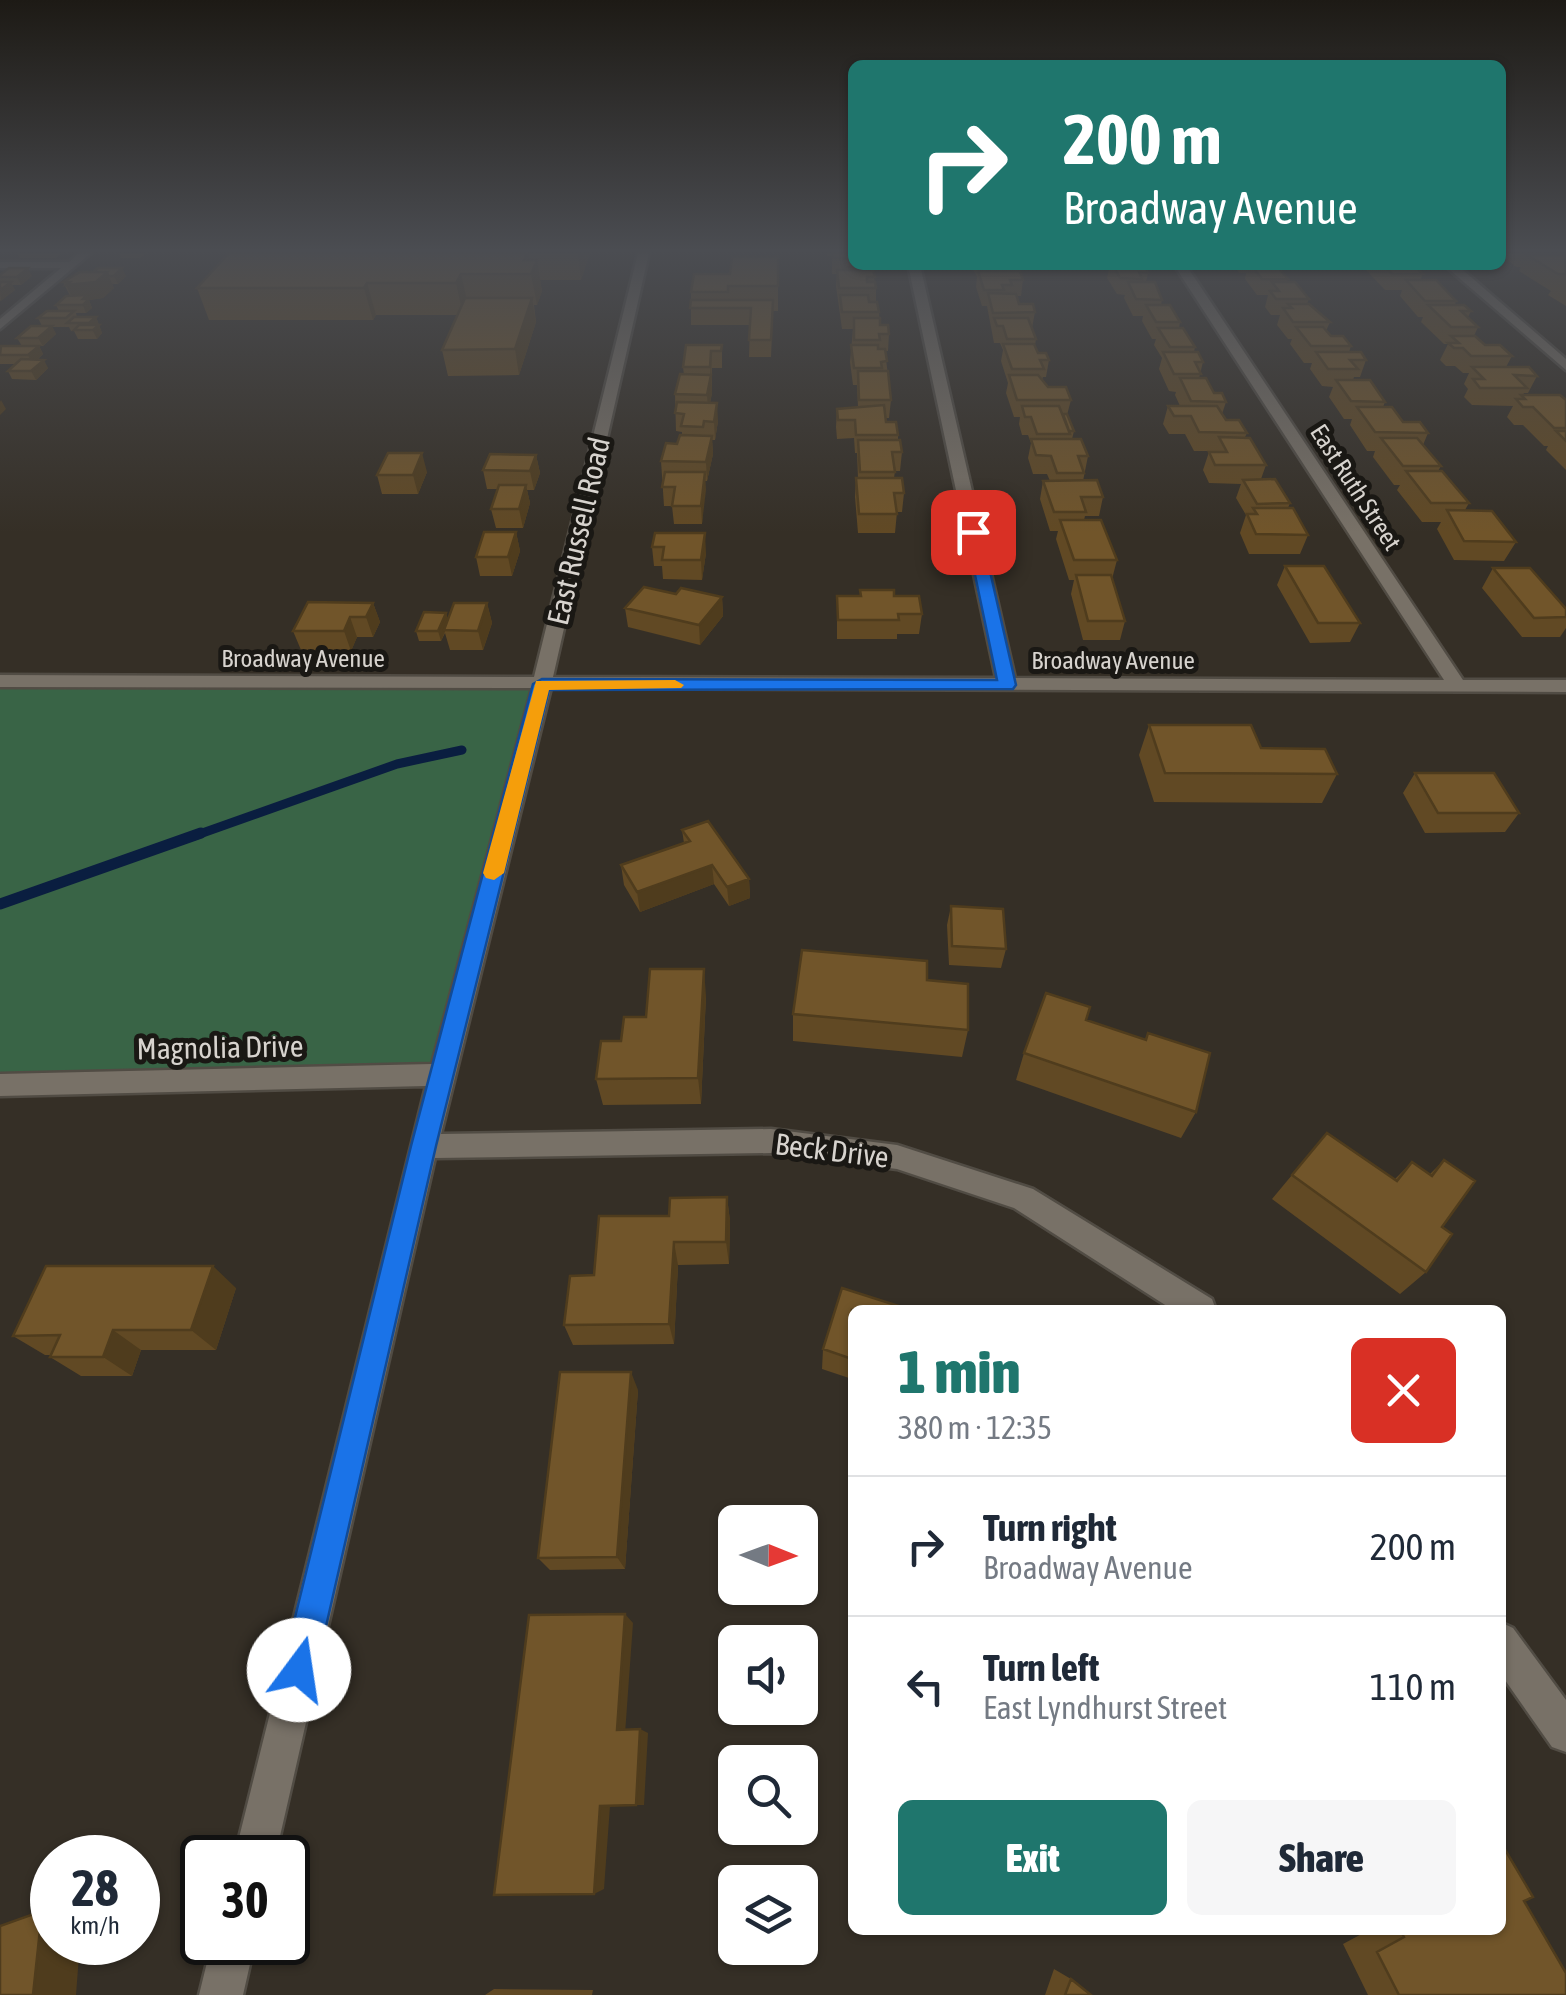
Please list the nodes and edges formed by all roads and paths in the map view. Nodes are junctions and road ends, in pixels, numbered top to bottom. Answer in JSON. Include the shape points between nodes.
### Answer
{"nodes":[{"id":1,"x":622,"y":346,"type":"edge"},
{"id":2,"x":932,"y":346,"type":"edge"},
{"id":3,"x":1233,"y":346,"type":"edge"},
{"id":4,"x":1543,"y":346,"type":"edge"},
{"id":5,"x":1566,"y":366,"type":"edge"},
{"id":6,"x":0,"y":680,"type":"edge"},
{"id":7,"x":542,"y":684,"type":"junction"},
{"id":8,"x":1007,"y":685,"type":"junction"},
{"id":9,"x":1566,"y":686,"type":"edge"},
{"id":10,"x":1458,"y":687,"type":"junction"},
{"id":11,"x":442,"y":1075,"type":"junction"},
{"id":12,"x":0,"y":1085,"type":"edge"},
{"id":13,"x":424,"y":1146,"type":"junction"},
{"id":14,"x":1194,"y":1305,"type":"edge"},
{"id":15,"x":1506,"y":1649,"type":"edge"},
{"id":16,"x":1566,"y":1733,"type":"edge"},
{"id":17,"x":259,"y":1835,"type":"edge"},
{"id":18,"x":229,"y":1965,"type":"edge"},
{"id":19,"x":222,"y":1995,"type":"edge"}],
"edges":[{"from":1,"to":7,"type":"street","name":"East Russell Road"},
{"from":2,"to":8,"type":"street"},
{"from":3,"to":10,"type":"street","name":"East Ruth Street"},
{"from":4,"to":5,"type":"street"},
{"from":6,"to":7,"type":"street","name":"Broadway Avenue"},
{"from":7,"to":8,"type":"street","name":"Broadway Avenue"},
{"from":7,"to":11,"type":"street","name":"East Russell Road"},
{"from":8,"to":10,"type":"street","name":"Broadway Avenue"},
{"from":9,"to":10,"type":"street","name":"Broadway Avenue"},
{"from":11,"to":12,"type":"street","name":"Magnolia Drive"},
{"from":11,"to":13,"type":"street","name":"East Russell Road"},
{"from":13,"to":14,"type":"street","name":"Beck Drive","via":[[771,1141],[897,1157],[1023,1198]]},
{"from":13,"to":17,"type":"street","name":"East Russell Road"},
{"from":15,"to":16,"type":"street"},
{"from":18,"to":19,"type":"street"}]}
